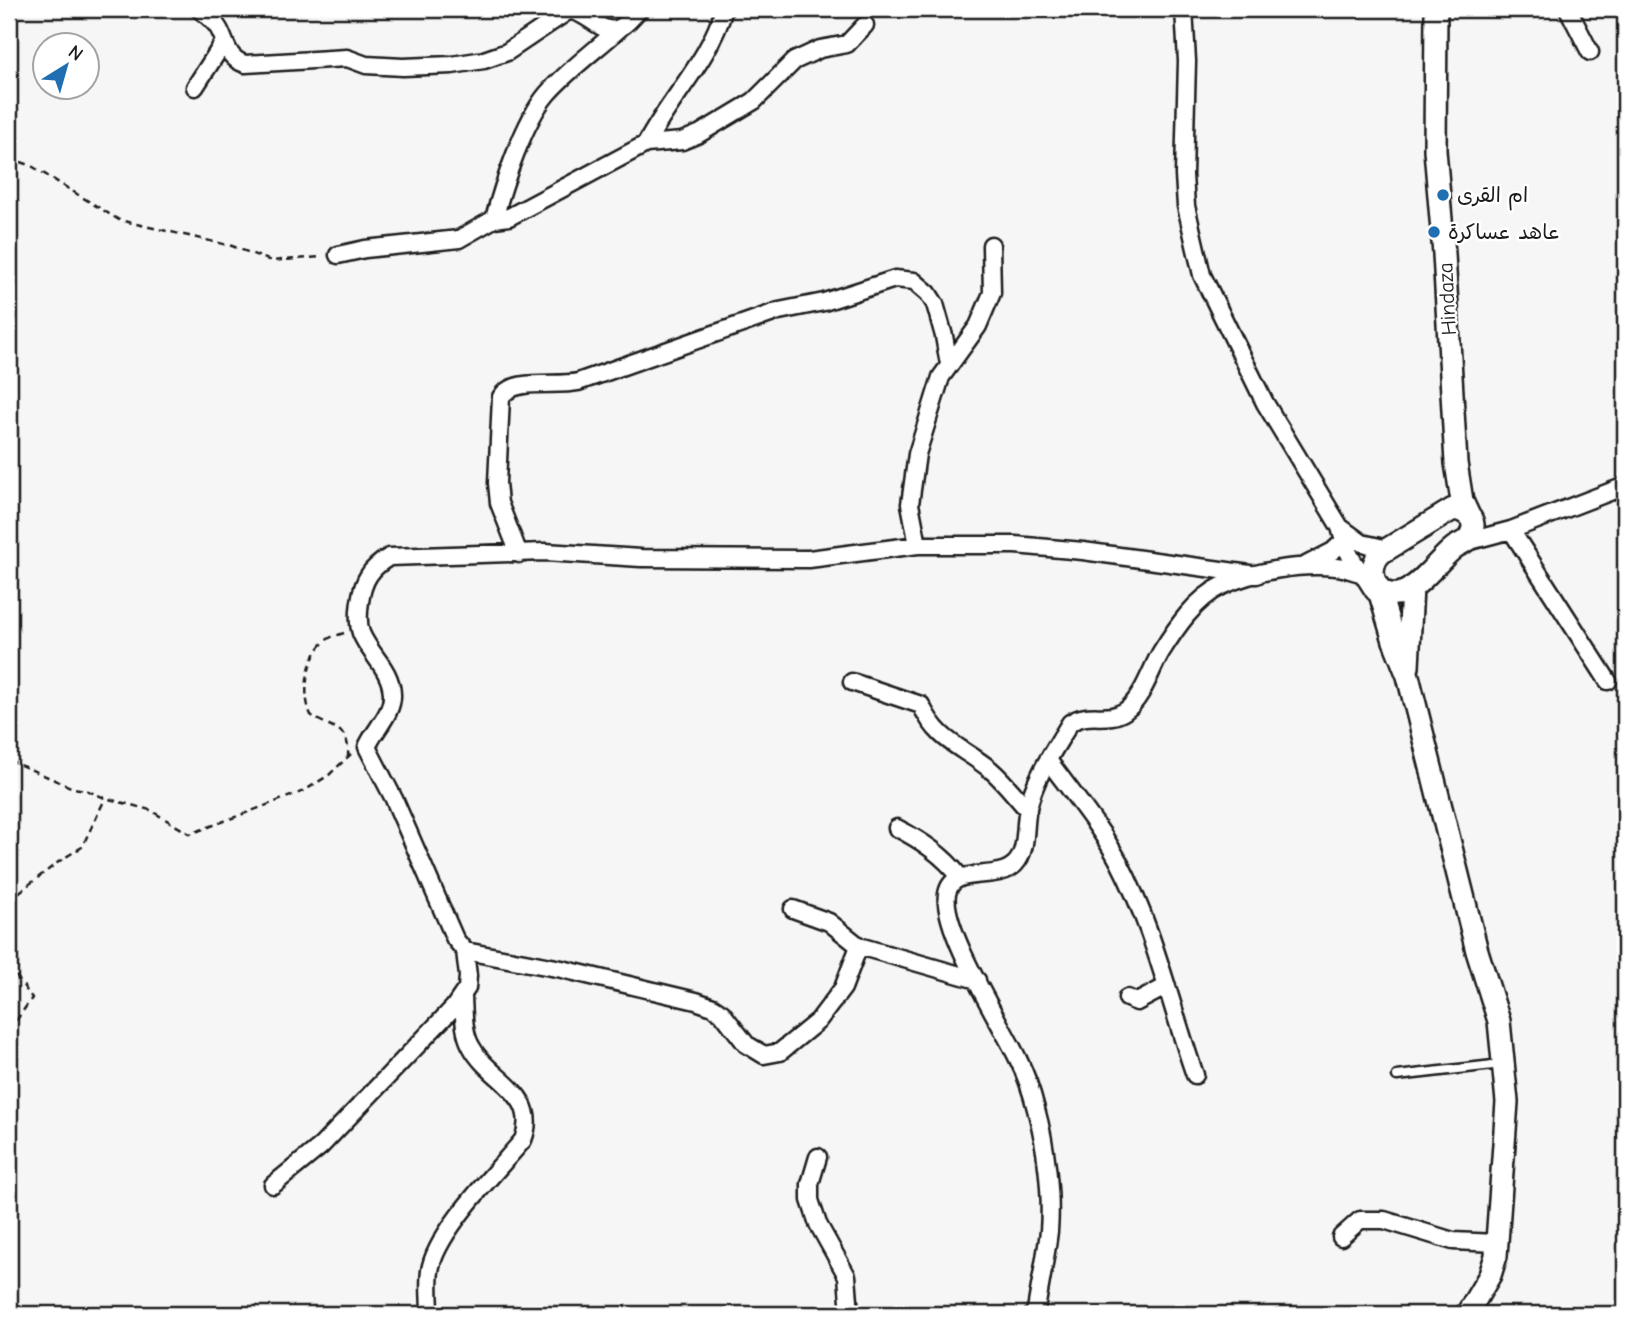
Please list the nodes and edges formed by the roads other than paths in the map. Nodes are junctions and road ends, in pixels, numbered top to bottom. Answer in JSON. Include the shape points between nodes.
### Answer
{"nodes":[{"id":1,"x":199,"y":9,"type":"edge"},
{"id":2,"x":640,"y":9,"type":"edge"},
{"id":3,"x":724,"y":9,"type":"edge"},
{"id":4,"x":1184,"y":9,"type":"edge"},
{"id":5,"x":1436,"y":9,"type":"edge"},
{"id":6,"x":1568,"y":9,"type":"edge"},
{"id":7,"x":865,"y":25,"type":"dead end"},
{"id":8,"x":620,"y":28,"type":"junction"},
{"id":9,"x":224,"y":42,"type":"junction"},
{"id":10,"x":1590,"y":52,"type":"dead end"},
{"id":11,"x":195,"y":87,"type":"dead end"},
{"id":12,"x":646,"y":144,"type":"junction"},
{"id":13,"x":494,"y":219,"type":"junction"},
{"id":14,"x":991,"y":245,"type":"dead end"},
{"id":15,"x":338,"y":256,"type":"road end"},
{"id":16,"x":949,"y":365,"type":"junction"},
{"id":17,"x":1456,"y":463,"type":"junction"},
{"id":18,"x":1625,"y":486,"type":"edge"},
{"id":19,"x":1469,"y":516,"type":"junction"},
{"id":20,"x":1438,"y":517,"type":"junction"},
{"id":21,"x":1505,"y":530,"type":"junction"},
{"id":22,"x":1345,"y":536,"type":"junction"},
{"id":23,"x":918,"y":545,"type":"junction"},
{"id":24,"x":1460,"y":545,"type":"junction"},
{"id":25,"x":1388,"y":549,"type":"junction"},
{"id":26,"x":519,"y":554,"type":"junction"},
{"id":27,"x":1306,"y":565,"type":"junction"},
{"id":28,"x":1257,"y":575,"type":"junction"},
{"id":29,"x":1415,"y":584,"type":"junction"},
{"id":30,"x":1375,"y":589,"type":"junction"},
{"id":31,"x":1408,"y":676,"type":"junction"},
{"id":32,"x":1608,"y":681,"type":"dead end"},
{"id":33,"x":852,"y":682,"type":"dead end"},
{"id":34,"x":1048,"y":760,"type":"junction"},
{"id":35,"x":1028,"y":810,"type":"junction"},
{"id":36,"x":897,"y":828,"type":"dead end"},
{"id":37,"x":960,"y":877,"type":"junction"},
{"id":38,"x":793,"y":909,"type":"dead end"},
{"id":39,"x":859,"y":946,"type":"junction"},
{"id":40,"x":465,"y":951,"type":"junction"},
{"id":41,"x":977,"y":980,"type":"junction"},
{"id":42,"x":1167,"y":986,"type":"junction"},
{"id":43,"x":463,"y":997,"type":"junction"},
{"id":44,"x":1127,"y":998,"type":"dead end"},
{"id":45,"x":1504,"y":1063,"type":"junction"},
{"id":46,"x":1195,"y":1075,"type":"dead end"},
{"id":47,"x":1397,"y":1076,"type":"dead end"},
{"id":48,"x":818,"y":1157,"type":"dead end"},
{"id":49,"x":273,"y":1185,"type":"dead end"},
{"id":50,"x":1341,"y":1237,"type":"dead end"},
{"id":51,"x":1497,"y":1243,"type":"junction"},
{"id":52,"x":430,"y":1314,"type":"edge"},
{"id":53,"x":850,"y":1314,"type":"edge"},
{"id":54,"x":1033,"y":1314,"type":"edge"},
{"id":55,"x":1467,"y":1314,"type":"edge"}],
"edges":[{"from":1,"to":9,"type":"street","via":[[211,17]]},
{"from":2,"to":8,"type":"street"},
{"from":3,"to":12,"type":"street","via":[[695,69]]},
{"from":4,"to":22,"type":"street","via":[[1186,206],[1202,275],[1265,403]]},
{"from":5,"to":17,"type":"street","name":"Hindaza","via":[[1435,150]]},
{"from":6,"to":10,"type":"street"},
{"from":7,"to":12,"type":"street","via":[[847,44],[794,61],[754,101],[699,134],[682,141]]},
{"from":8,"to":9,"type":"street","via":[[611,29],[576,10],[568,11],[507,52],[484,60],[403,67],[366,65],[347,58],[245,64],[236,60]]},
{"from":8,"to":13,"type":"street","via":[[546,95],[502,186]]},
{"from":9,"to":11,"type":"street"},
{"from":12,"to":13,"type":"street","via":[[509,217]]},
{"from":13,"to":15,"type":"street","via":[[459,239]]},
{"from":14,"to":16,"type":"street","via":[[992,293],[978,326]]},
{"from":16,"to":23,"type":"street","via":[[917,454],[910,504]]},
{"from":16,"to":26,"type":"street","via":[[935,304],[914,281],[895,279],[779,311],[564,386],[506,389],[501,397],[497,482],[499,503]]},
{"from":17,"to":19,"type":"street","name":"Hindaza"},
{"from":17,"to":20,"type":"street","name":"Hindaza"},
{"from":18,"to":21,"type":"street"},
{"from":19,"to":20,"type":"street","via":[[1453,509]]},
{"from":19,"to":21,"type":"street"},
{"from":19,"to":24,"type":"street","via":[[1472,533]]},
{"from":20,"to":25,"type":"street"},
{"from":21,"to":24,"type":"street"},
{"from":21,"to":32,"type":"street"},
{"from":22,"to":25,"type":"street"},
{"from":22,"to":27,"type":"street","via":[[1333,551]]},
{"from":22,"to":30,"type":"street","via":[[1352,561]]},
{"from":23,"to":26,"type":"street","via":[[809,559]]},
{"from":23,"to":28,"type":"street","via":[[1042,547]]},
{"from":24,"to":29,"type":"street"},
{"from":25,"to":30,"type":"street","via":[[1373,565]]},
{"from":26,"to":40,"type":"street","via":[[388,557],[363,587],[361,633],[391,679],[393,698],[367,747],[454,939]]},
{"from":27,"to":28,"type":"street"},
{"from":27,"to":30,"type":"street","via":[[1338,566]]},
{"from":28,"to":34,"type":"street","via":[[1221,587],[1201,602],[1177,627],[1139,696],[1126,710],[1109,718],[1088,715],[1070,723]]},
{"from":29,"to":30,"type":"street","via":[[1399,594]]},
{"from":29,"to":31,"type":"street"},
{"from":30,"to":31,"type":"street"},
{"from":31,"to":45,"type":"street","via":[[1499,1021]]},
{"from":33,"to":35,"type":"street","via":[[920,705],[942,738],[993,772]]},
{"from":34,"to":35,"type":"street"},
{"from":34,"to":42,"type":"street","via":[[1118,860]]},
{"from":35,"to":37,"type":"street","via":[[1024,847],[1016,863],[995,875]]},
{"from":36,"to":37,"type":"street","via":[[921,840]]},
{"from":37,"to":41,"type":"street","via":[[947,894],[947,906]]},
{"from":38,"to":39,"type":"street","via":[[829,922]]},
{"from":39,"to":40,"type":"street","via":[[843,988],[818,1021],[780,1052],[764,1055],[746,1044],[722,1013],[704,1004]]},
{"from":39,"to":41,"type":"street"},
{"from":40,"to":43,"type":"street","via":[[468,976]]},
{"from":41,"to":54,"type":"street","via":[[1019,1061],[1037,1110],[1045,1157],[1049,1229]]},
{"from":42,"to":44,"type":"street","via":[[1137,1002]]},
{"from":42,"to":46,"type":"street"},
{"from":43,"to":49,"type":"street","via":[[321,1146]]},
{"from":43,"to":52,"type":"street","via":[[470,1045],[482,1064],[518,1096],[529,1126],[523,1140],[435,1252],[429,1272]]},
{"from":45,"to":47,"type":"lane"},
{"from":45,"to":51,"type":"street","via":[[1507,1102]]},
{"from":48,"to":53,"type":"street","via":[[810,1200],[847,1276]]},
{"from":50,"to":51,"type":"street","via":[[1360,1220],[1384,1220],[1453,1241]]},
{"from":51,"to":55,"type":"street","via":[[1490,1275]]}]}
